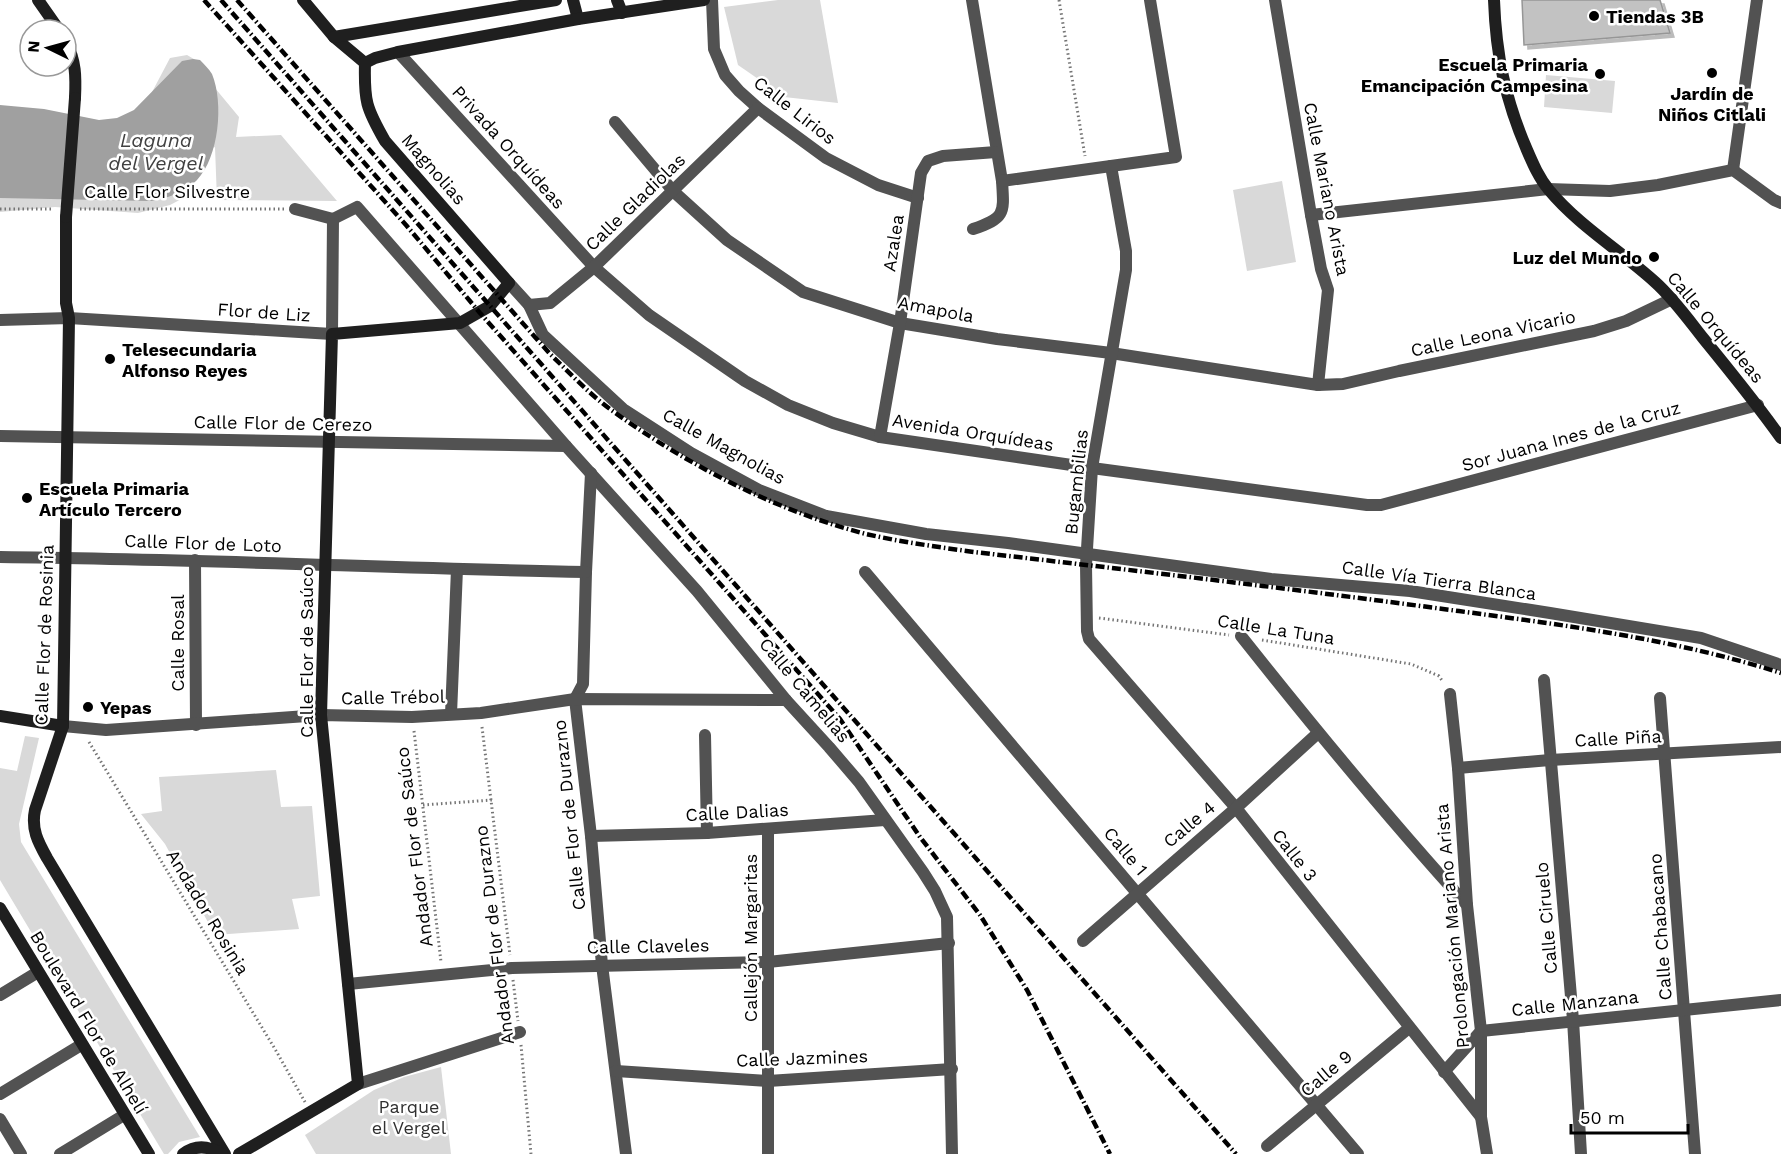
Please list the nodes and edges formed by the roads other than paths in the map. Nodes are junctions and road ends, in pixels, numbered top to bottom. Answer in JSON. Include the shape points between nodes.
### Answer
{"nodes":[{"id":1,"x":38,"y":0,"type":"edge"},
{"id":2,"x":303,"y":0,"type":"edge"},
{"id":3,"x":556,"y":0,"type":"edge"},
{"id":4,"x":573,"y":0,"type":"edge"},
{"id":5,"x":617,"y":0,"type":"edge"},
{"id":6,"x":704,"y":0,"type":"edge"},
{"id":7,"x":712,"y":0,"type":"edge"},
{"id":8,"x":972,"y":0,"type":"edge"},
{"id":9,"x":1150,"y":0,"type":"edge"},
{"id":10,"x":1275,"y":0,"type":"edge"},
{"id":11,"x":1494,"y":0,"type":"edge"},
{"id":12,"x":1757,"y":0,"type":"edge"},
{"id":13,"x":622,"y":12,"type":"junction"},
{"id":14,"x":51,"y":18,"type":"edge"},
{"id":15,"x":578,"y":20,"type":"junction"},
{"id":16,"x":334,"y":37,"type":"junction"},
{"id":17,"x":398,"y":52,"type":"junction"},
{"id":18,"x":365,"y":63,"type":"junction"},
{"id":19,"x":76,"y":78,"type":"edge"},
{"id":20,"x":758,"y":108,"type":"junction"},
{"id":21,"x":615,"y":122,"type":"dead end"},
{"id":22,"x":996,"y":152,"type":"junction"},
{"id":23,"x":1111,"y":166,"type":"junction"},
{"id":24,"x":1733,"y":170,"type":"junction"},
{"id":25,"x":1002,"y":181,"type":"junction"},
{"id":26,"x":1548,"y":189,"type":"junction"},
{"id":27,"x":673,"y":191,"type":"junction"},
{"id":28,"x":918,"y":198,"type":"junction"},
{"id":29,"x":1781,"y":202,"type":"edge"},
{"id":30,"x":295,"y":209,"type":"road end"},
{"id":31,"x":1311,"y":215,"type":"junction"},
{"id":32,"x":333,"y":219,"type":"junction"},
{"id":33,"x":973,"y":229,"type":"dead end"},
{"id":34,"x":594,"y":267,"type":"junction"},
{"id":35,"x":509,"y":283,"type":"junction"},
{"id":36,"x":1672,"y":299,"type":"junction"},
{"id":37,"x":529,"y":305,"type":"junction"},
{"id":38,"x":69,"y":318,"type":"junction"},
{"id":39,"x":0,"y":320,"type":"edge"},
{"id":40,"x":460,"y":323,"type":"junction"},
{"id":41,"x":900,"y":323,"type":"junction"},
{"id":42,"x":332,"y":334,"type":"junction"},
{"id":43,"x":1111,"y":353,"type":"junction"},
{"id":44,"x":1318,"y":385,"type":"junction"},
{"id":45,"x":1758,"y":405,"type":"junction"},
{"id":46,"x":0,"y":436,"type":"edge"},
{"id":47,"x":880,"y":437,"type":"junction"},
{"id":48,"x":1781,"y":438,"type":"edge"},
{"id":49,"x":67,"y":439,"type":"junction"},
{"id":50,"x":328,"y":442,"type":"junction"},
{"id":51,"x":566,"y":446,"type":"junction"},
{"id":52,"x":1092,"y":468,"type":"junction"},
{"id":53,"x":591,"y":473,"type":"junction"},
{"id":54,"x":1394,"y":502,"type":"joint"},
{"id":55,"x":1087,"y":555,"type":"junction"},
{"id":56,"x":0,"y":557,"type":"edge"},
{"id":57,"x":65,"y":558,"type":"junction"},
{"id":58,"x":195,"y":560,"type":"junction"},
{"id":59,"x":324,"y":564,"type":"junction"},
{"id":60,"x":457,"y":569,"type":"junction"},
{"id":61,"x":586,"y":572,"type":"junction"},
{"id":62,"x":865,"y":572,"type":"dead end"},
{"id":63,"x":1086,"y":616,"type":"joint"},
{"id":64,"x":1241,"y":636,"type":"road end"},
{"id":65,"x":1781,"y":665,"type":"edge"},
{"id":66,"x":1544,"y":680,"type":"dead end"},
{"id":67,"x":1449,"y":694,"type":"road end"},
{"id":68,"x":1660,"y":698,"type":"dead end"},
{"id":69,"x":575,"y":699,"type":"junction"},
{"id":70,"x":786,"y":700,"type":"junction"},
{"id":71,"x":451,"y":714,"type":"junction"},
{"id":72,"x":321,"y":715,"type":"junction"},
{"id":73,"x":0,"y":717,"type":"edge"},
{"id":74,"x":196,"y":725,"type":"junction"},
{"id":75,"x":63,"y":726,"type":"junction"},
{"id":76,"x":1318,"y":733,"type":"junction"},
{"id":77,"x":705,"y":735,"type":"dead end"},
{"id":78,"x":1781,"y":747,"type":"edge"},
{"id":79,"x":1665,"y":753,"type":"junction"},
{"id":80,"x":1550,"y":760,"type":"junction"},
{"id":81,"x":1458,"y":768,"type":"junction"},
{"id":82,"x":1236,"y":808,"type":"junction"},
{"id":83,"x":885,"y":820,"type":"junction"},
{"id":84,"x":768,"y":829,"type":"junction"},
{"id":85,"x":707,"y":833,"type":"junction"},
{"id":86,"x":591,"y":836,"type":"junction"},
{"id":87,"x":1138,"y":892,"type":"junction"},
{"id":88,"x":1467,"y":905,"type":"junction"},
{"id":89,"x":0,"y":908,"type":"edge"},
{"id":90,"x":1083,"y":941,"type":"dead end"},
{"id":91,"x":949,"y":943,"type":"junction"},
{"id":92,"x":768,"y":962,"type":"junction"},
{"id":93,"x":602,"y":965,"type":"junction"},
{"id":94,"x":38,"y":972,"type":"junction"},
{"id":95,"x":348,"y":984,"type":"junction"},
{"id":96,"x":0,"y":995,"type":"edge"},
{"id":97,"x":1781,"y":999,"type":"edge"},
{"id":98,"x":1683,"y":1010,"type":"junction"},
{"id":99,"x":1573,"y":1020,"type":"junction"},
{"id":100,"x":1409,"y":1028,"type":"junction"},
{"id":101,"x":1481,"y":1031,"type":"junction"},
{"id":102,"x":520,"y":1032,"type":"road end"},
{"id":103,"x":81,"y":1045,"type":"junction"},
{"id":104,"x":952,"y":1069,"type":"junction"},
{"id":105,"x":616,"y":1071,"type":"junction"},
{"id":106,"x":1444,"y":1072,"type":"junction"},
{"id":107,"x":768,"y":1081,"type":"junction"},
{"id":108,"x":358,"y":1084,"type":"junction"},
{"id":109,"x":0,"y":1094,"type":"edge"},
{"id":110,"x":1316,"y":1104,"type":"junction"},
{"id":111,"x":124,"y":1115,"type":"junction"},
{"id":112,"x":1481,"y":1117,"type":"junction"},
{"id":113,"x":0,"y":1119,"type":"edge"},
{"id":114,"x":1267,"y":1146,"type":"dead end"},
{"id":115,"x":21,"y":1154,"type":"edge"},
{"id":116,"x":60,"y":1154,"type":"edge"},
{"id":117,"x":148,"y":1154,"type":"edge"},
{"id":118,"x":183,"y":1154,"type":"edge"},
{"id":119,"x":224,"y":1154,"type":"edge"},
{"id":120,"x":238,"y":1154,"type":"edge"},
{"id":121,"x":626,"y":1154,"type":"edge"},
{"id":122,"x":768,"y":1154,"type":"edge"},
{"id":123,"x":952,"y":1154,"type":"edge"},
{"id":124,"x":1358,"y":1154,"type":"edge"},
{"id":125,"x":1487,"y":1154,"type":"edge"},
{"id":126,"x":1581,"y":1154,"type":"edge"},
{"id":127,"x":1695,"y":1154,"type":"edge"}],
"edges":[{"from":1,"to":14,"type":"street"},
{"from":2,"to":16,"type":"street"},
{"from":3,"to":16,"type":"street"},
{"from":4,"to":15,"type":"street"},
{"from":5,"to":13,"type":"street"},
{"from":6,"to":13,"type":"street"},
{"from":7,"to":20,"type":"street","name":"Calle Lirios","via":[[714,49],[725,75]]},
{"from":8,"to":22,"type":"street"},
{"from":9,"to":23,"type":"street","via":[[1176,157]]},
{"from":10,"to":31,"type":"street","name":"Calle Mariano Arista"},
{"from":11,"to":26,"type":"street","name":"Calle Orquídeas","via":[[1496,41],[1505,88],[1526,147]]},
{"from":12,"to":24,"type":"street"},
{"from":13,"to":15,"type":"street"},
{"from":15,"to":17,"type":"street"},
{"from":16,"to":18,"type":"street"},
{"from":17,"to":18,"type":"street"},
{"from":17,"to":34,"type":"street","name":"Privada Orquídeas"},
{"from":18,"to":35,"type":"street","name":"Magnolias","via":[[364,94],[370,115],[386,141]]},
{"from":19,"to":38,"type":"street","name":"Calle Flor de Rosinia","bridge":true,"via":[[65,211]]},
{"from":20,"to":27,"type":"street","name":"Calle Gladiolas"},
{"from":20,"to":28,"type":"street","name":"Calle Lirios","via":[[826,158],[878,186]]},
{"from":21,"to":27,"type":"street","name":"Amapola"},
{"from":22,"to":25,"type":"street"},
{"from":22,"to":28,"type":"street","name":"Azalea","via":[[928,160],[921,173]]},
{"from":23,"to":25,"type":"street"},
{"from":23,"to":43,"type":"street","name":"Bugambilias","via":[[1126,270]]},
{"from":24,"to":26,"type":"street","via":[[1610,191]]},
{"from":24,"to":29,"type":"street"},
{"from":25,"to":33,"type":"street","via":[[1004,208],[995,222]]},
{"from":26,"to":31,"type":"street"},
{"from":26,"to":36,"type":"street","name":"Calle Orquídeas"},
{"from":27,"to":34,"type":"street","name":"Calle Gladiolas"},
{"from":27,"to":41,"type":"street","name":"Amapola","via":[[727,240],[803,292]]},
{"from":28,"to":41,"type":"street","name":"Azalea"},
{"from":30,"to":32,"type":"street"},
{"from":31,"to":44,"type":"street","name":"Calle Mariano Arista","via":[[1328,290]]},
{"from":32,"to":40,"type":"street","name":"Calle Camelias","via":[[357,207]]},
{"from":32,"to":42,"type":"street","name":"Calle Flor de Saúco"},
{"from":34,"to":37,"type":"street","name":"Calle Gladiolas","via":[[550,303]]},
{"from":34,"to":47,"type":"street","name":"Avenida Orquídeas","via":[[649,315],[745,381],[788,405]]},
{"from":35,"to":37,"type":"street","name":"Calle Magnolias"},
{"from":35,"to":40,"type":"street","name":"Flor de Liz","via":[[490,306]]},
{"from":36,"to":44,"type":"street","name":"Calle Leona Vicario","via":[[1594,331],[1343,384]]},
{"from":36,"to":45,"type":"street","name":"Calle Orquídeas"},
{"from":37,"to":55,"type":"street","name":"Calle Magnolias","via":[[543,335],[623,409],[691,453],[759,490],[826,516],[926,534]]},
{"from":38,"to":39,"type":"street","name":"Flor de Liz"},
{"from":38,"to":42,"type":"street","name":"Flor de Liz"},
{"from":38,"to":49,"type":"street","name":"Calle Flor de Rosinia"},
{"from":40,"to":42,"type":"street","name":"Flor de Liz"},
{"from":40,"to":51,"type":"street","name":"Calle Camelias"},
{"from":41,"to":43,"type":"street","name":"Amapola"},
{"from":41,"to":47,"type":"street","name":"Azalea"},
{"from":42,"to":50,"type":"street","name":"Calle Flor de Saúco"},
{"from":43,"to":44,"type":"street","name":"Amapola"},
{"from":43,"to":52,"type":"street","name":"Bugambilias"},
{"from":45,"to":48,"type":"street","name":"Calle Orquídeas"},
{"from":45,"to":54,"type":"street","name":"Sor Juana Ines de la Cruz"},
{"from":46,"to":49,"type":"street","name":"Calle Flor de Cerezo"},
{"from":47,"to":52,"type":"street","name":"Avenida Orquídeas"},
{"from":49,"to":50,"type":"street","name":"Calle Flor de Cerezo"},
{"from":49,"to":57,"type":"street","name":"Calle Flor de Rosinia"},
{"from":50,"to":51,"type":"street","name":"Calle Flor de Cerezo"},
{"from":50,"to":59,"type":"street","name":"Calle Flor de Saúco"},
{"from":51,"to":53,"type":"street","name":"Calle Camelias"},
{"from":52,"to":54,"type":"street","name":"Avenida Orquídeas","via":[[1367,505]]},
{"from":52,"to":55,"type":"street","name":"Bugambilias"},
{"from":53,"to":61,"type":"street","name":"Calle Flor de Durazno"},
{"from":53,"to":70,"type":"street","name":"Calle Camelias","via":[[697,591]]},
{"from":55,"to":63,"type":"street","name":"Bugambilias"},
{"from":55,"to":65,"type":"street","name":"Calle Vía Tierra Blanca","via":[[1271,579],[1410,591],[1550,613],[1701,638]]},
{"from":56,"to":57,"type":"street","name":"Calle Flor de Loto"},
{"from":57,"to":58,"type":"street","name":"Calle Flor de Loto"},
{"from":57,"to":75,"type":"street","name":"Calle Flor de Rosinia"},
{"from":58,"to":59,"type":"street","name":"Calle Flor de Loto"},
{"from":58,"to":74,"type":"street","name":"Calle Rosal"},
{"from":59,"to":60,"type":"street","name":"Calle Flor de Loto"},
{"from":59,"to":72,"type":"street","name":"Calle Flor de Saúco"},
{"from":60,"to":61,"type":"street","name":"Calle Flor de Loto"},
{"from":60,"to":71,"type":"street"},
{"from":61,"to":69,"type":"street","name":"Calle Flor de Durazno","via":[[583,684]]},
{"from":62,"to":87,"type":"street","name":"Calle 1"},
{"from":63,"to":82,"type":"street","name":"Calle 3","via":[[1089,639]]},
{"from":64,"to":76,"type":"street"},
{"from":66,"to":80,"type":"street","name":"Calle Ciruelo"},
{"from":67,"to":81,"type":"street","name":"Prolongación Mariano Arista"},
{"from":68,"to":79,"type":"street","name":"Calle Chabacano"},
{"from":69,"to":70,"type":"street","name":"Calle Trébol"},
{"from":69,"to":71,"type":"street","name":"Calle Trébol"},
{"from":69,"to":86,"type":"street","name":"Calle Flor de Durazno"},
{"from":70,"to":83,"type":"street","name":"Calle Camelias","via":[[859,782]]},
{"from":71,"to":72,"type":"street","name":"Calle Trébol"},
{"from":72,"to":74,"type":"street","name":"Calle Trébol"},
{"from":72,"to":95,"type":"street","name":"Calle Flor de Saúco"},
{"from":73,"to":75,"type":"street","name":"Calle Trébol"},
{"from":74,"to":75,"type":"street","name":"Calle Trébol","via":[[106,730]]},
{"from":75,"to":119,"type":"street","name":"Calle Flor de Rosinia","via":[[33,819],[34,831]]},
{"from":76,"to":82,"type":"street","name":"Calle 4"},
{"from":76,"to":88,"type":"street"},
{"from":77,"to":85,"type":"street"},
{"from":78,"to":79,"type":"street","name":"Calle Piña"},
{"from":79,"to":80,"type":"street","name":"Calle Piña"},
{"from":79,"to":98,"type":"street","name":"Calle Chabacano"},
{"from":80,"to":81,"type":"street","name":"Calle Piña"},
{"from":80,"to":99,"type":"street","name":"Calle Ciruelo"},
{"from":81,"to":88,"type":"street","name":"Prolongación Mariano Arista"},
{"from":82,"to":87,"type":"street","name":"Calle 4"},
{"from":82,"to":100,"type":"street","name":"Calle 3"},
{"from":83,"to":84,"type":"street","name":"Calle Dalias"},
{"from":83,"to":91,"type":"street","name":"Calle Camelias","via":[[935,891],[947,917]]},
{"from":84,"to":85,"type":"street","name":"Calle Dalias"},
{"from":84,"to":92,"type":"street","name":"Callejón Margaritas"},
{"from":85,"to":86,"type":"street","name":"Calle Dalias"},
{"from":86,"to":93,"type":"street","name":"Calle Flor de Durazno"},
{"from":87,"to":90,"type":"street","name":"Calle 4"},
{"from":87,"to":110,"type":"street","name":"Calle 1"},
{"from":88,"to":101,"type":"street","name":"Prolongación Mariano Arista"},
{"from":89,"to":94,"type":"street","name":"Boulevard Flor de Alhelí"},
{"from":91,"to":92,"type":"street","name":"Calle Claveles"},
{"from":91,"to":104,"type":"street","name":"Calle Camelias"},
{"from":92,"to":93,"type":"street","name":"Calle Claveles"},
{"from":92,"to":107,"type":"street","name":"Callejón Margaritas"},
{"from":93,"to":95,"type":"street","name":"Calle Claveles","via":[[512,968]]},
{"from":93,"to":105,"type":"street","name":"Calle Flor de Durazno"},
{"from":94,"to":96,"type":"street"},
{"from":94,"to":103,"type":"street","name":"Boulevard Flor de Alhelí"},
{"from":95,"to":108,"type":"street","name":"Calle Flor de Saúco"},
{"from":97,"to":98,"type":"street","name":"Calle Manzana"},
{"from":98,"to":99,"type":"street","name":"Calle Manzana"},
{"from":98,"to":127,"type":"street","name":"Calle Chabacano"},
{"from":99,"to":101,"type":"street","name":"Calle Manzana"},
{"from":99,"to":126,"type":"street","name":"Calle Ciruelo"},
{"from":100,"to":106,"type":"street","name":"Calle 3"},
{"from":100,"to":110,"type":"street","name":"Calle 9"},
{"from":101,"to":106,"type":"street"},
{"from":101,"to":112,"type":"street","name":"Prolongación Mariano Arista"},
{"from":102,"to":108,"type":"street"},
{"from":103,"to":109,"type":"street"},
{"from":103,"to":111,"type":"street","name":"Boulevard Flor de Alhelí"},
{"from":104,"to":107,"type":"street","name":"Calle Jazmines"},
{"from":104,"to":123,"type":"street","name":"Calle Camelias"},
{"from":105,"to":107,"type":"street","name":"Calle Jazmines"},
{"from":105,"to":121,"type":"street","name":"Calle Flor de Durazno"},
{"from":106,"to":112,"type":"street","name":"Calle 3"},
{"from":107,"to":122,"type":"street","name":"Callejón Margaritas"},
{"from":108,"to":120,"type":"street"},
{"from":110,"to":114,"type":"street","name":"Calle 9"},
{"from":110,"to":124,"type":"street","name":"Calle 1"},
{"from":111,"to":116,"type":"street"},
{"from":111,"to":117,"type":"street","name":"Boulevard Flor de Alhelí"},
{"from":112,"to":125,"type":"street","name":"Prolongación Mariano Arista"},
{"from":113,"to":115,"type":"street"},
{"from":118,"to":119,"type":"street","via":[[205,1147]]}]}
